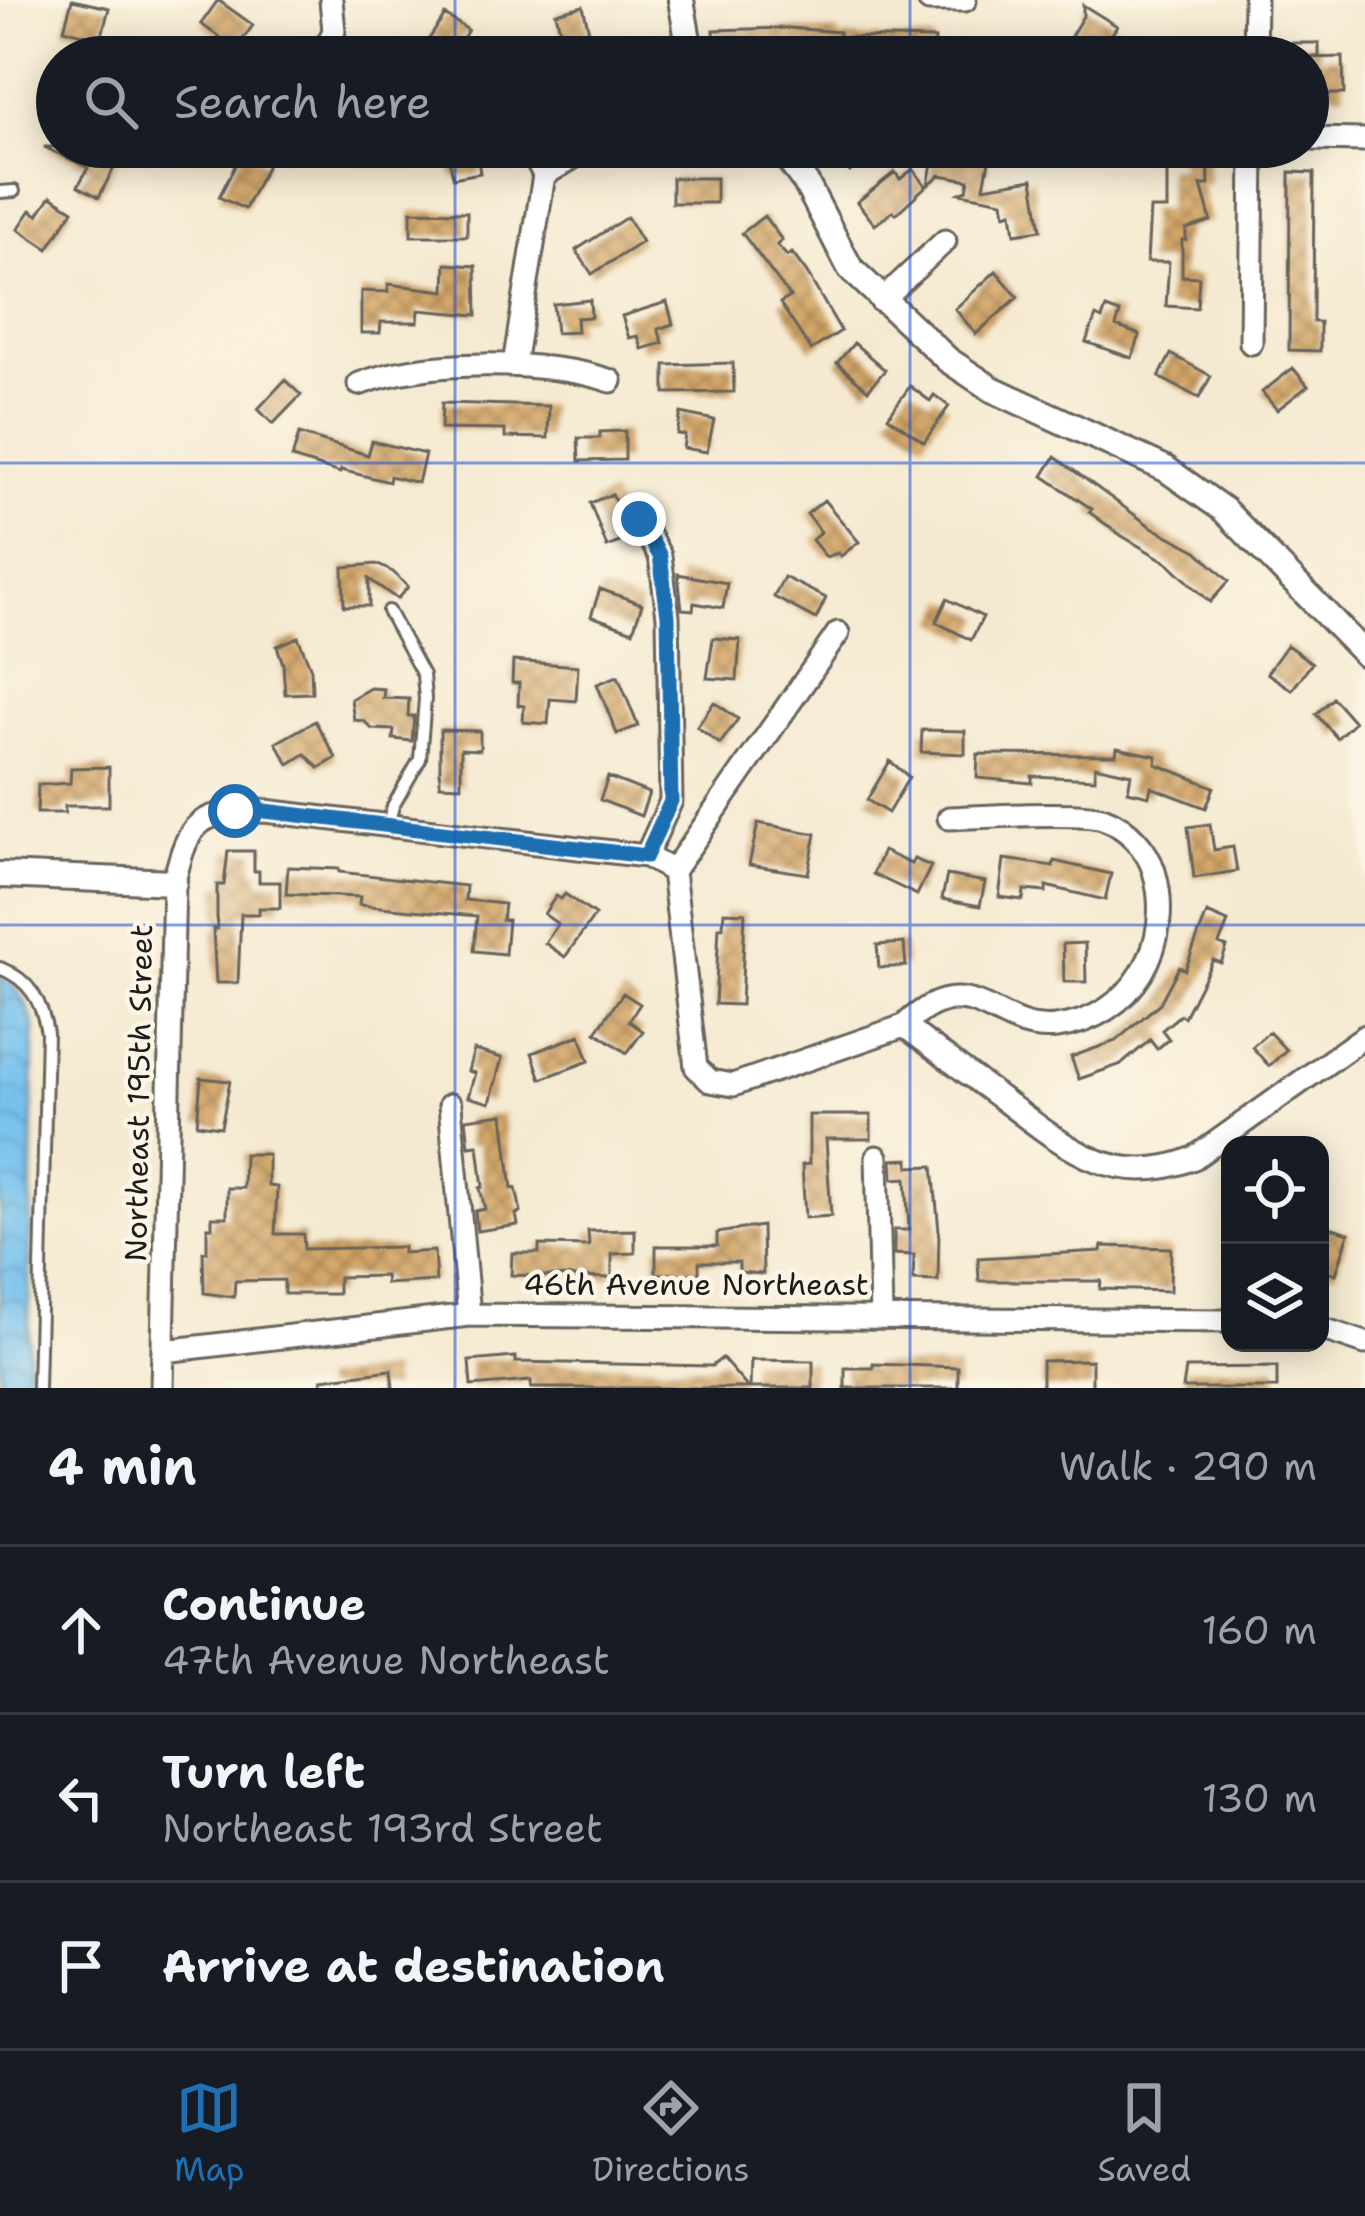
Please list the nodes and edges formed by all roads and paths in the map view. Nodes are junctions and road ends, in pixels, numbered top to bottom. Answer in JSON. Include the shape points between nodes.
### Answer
{"nodes":[{"id":1,"x":331,"y":0,"type":"edge"},
{"id":2,"x":681,"y":0,"type":"edge"},
{"id":3,"x":929,"y":0,"type":"edge"},
{"id":4,"x":965,"y":0,"type":"edge"},
{"id":5,"x":1255,"y":0,"type":"edge"},
{"id":6,"x":332,"y":36,"type":"edge"},
{"id":7,"x":688,"y":36,"type":"edge"},
{"id":8,"x":1254,"y":36,"type":"edge"},
{"id":9,"x":1329,"y":139,"type":"edge"},
{"id":10,"x":1365,"y":140,"type":"edge"},
{"id":11,"x":540,"y":168,"type":"edge"},
{"id":12,"x":556,"y":168,"type":"edge"},
{"id":13,"x":795,"y":168,"type":"edge"},
{"id":14,"x":1253,"y":168,"type":"edge"},
{"id":15,"x":544,"y":175,"type":"junction"},
{"id":16,"x":945,"y":241,"type":"dead end"},
{"id":17,"x":881,"y":301,"type":"junction"},
{"id":18,"x":1251,"y":343,"type":"dead end"},
{"id":19,"x":514,"y":365,"type":"junction"},
{"id":20,"x":611,"y":381,"type":"dead end"},
{"id":21,"x":359,"y":384,"type":"dead end"},
{"id":22,"x":639,"y":519,"type":"dead end"},
{"id":23,"x":388,"y":610,"type":"dead end"},
{"id":24,"x":838,"y":633,"type":"dead end"},
{"id":25,"x":1365,"y":654,"type":"edge"},
{"id":26,"x":949,"y":818,"type":"dead end"},
{"id":27,"x":388,"y":825,"type":"junction"},
{"id":28,"x":646,"y":856,"type":"junction"},
{"id":29,"x":673,"y":872,"type":"junction"},
{"id":30,"x":0,"y":874,"type":"edge"},
{"id":31,"x":173,"y":882,"type":"junction"},
{"id":32,"x":0,"y":968,"type":"edge"},
{"id":33,"x":904,"y":1026,"type":"junction"},
{"id":34,"x":1365,"y":1036,"type":"edge"},
{"id":35,"x":450,"y":1106,"type":"dead end"},
{"id":36,"x":877,"y":1157,"type":"dead end"},
{"id":37,"x":469,"y":1315,"type":"junction"},
{"id":38,"x":881,"y":1316,"type":"junction"},
{"id":39,"x":1221,"y":1321,"type":"edge"},
{"id":40,"x":1329,"y":1331,"type":"edge"},
{"id":41,"x":1365,"y":1343,"type":"edge"},
{"id":42,"x":164,"y":1351,"type":"junction"},
{"id":43,"x":38,"y":1388,"type":"edge"},
{"id":44,"x":162,"y":1388,"type":"edge"}],
"edges":[{"from":1,"to":6,"type":"street"},
{"from":2,"to":7,"type":"street"},
{"from":3,"to":4,"type":"street"},
{"from":5,"to":8,"type":"street"},
{"from":9,"to":10,"type":"street"},
{"from":11,"to":15,"type":"street"},
{"from":12,"to":15,"type":"street"},
{"from":13,"to":17,"type":"street","via":[[850,268]]},
{"from":14,"to":18,"type":"street"},
{"from":15,"to":19,"type":"street"},
{"from":16,"to":17,"type":"street"},
{"from":17,"to":25,"type":"street","via":[[992,389],[1166,469],[1224,510]]},
{"from":19,"to":20,"type":"street"},
{"from":19,"to":21,"type":"street","via":[[388,372]]},
{"from":22,"to":28,"type":"street","via":[[660,556],[668,616],[671,801]]},
{"from":23,"to":27,"type":"lane","via":[[423,675],[425,699],[420,759]]},
{"from":24,"to":29,"type":"street"},
{"from":26,"to":33,"type":"street","via":[[1103,817],[1150,860],[1163,901],[1159,940],[1141,978],[1082,1020],[1026,1024],[958,998],[925,1006]]},
{"from":27,"to":28,"type":"street"},
{"from":27,"to":31,"type":"street","name":"Northeast 195th Street","via":[[212,813],[184,838]]},
{"from":28,"to":29,"type":"street"},
{"from":29,"to":33,"type":"street","via":[[696,1067],[710,1081],[733,1085]]},
{"from":30,"to":31,"type":"street"},
{"from":31,"to":42,"type":"street","name":"Northeast 195th Street"},
{"from":32,"to":43,"type":"lane","via":[[35,994],[47,1033]]},
{"from":33,"to":34,"type":"street","via":[[1066,1148],[1134,1170],[1194,1158]]},
{"from":35,"to":37,"type":"street"},
{"from":36,"to":38,"type":"street"},
{"from":37,"to":38,"type":"street","name":"46th Avenue Northeast"},
{"from":37,"to":42,"type":"street","name":"46th Avenue Northeast"},
{"from":38,"to":39,"type":"street","name":"46th Avenue Northeast"},
{"from":40,"to":41,"type":"street"},
{"from":42,"to":44,"type":"street","name":"Northeast 195th Street"}]}
